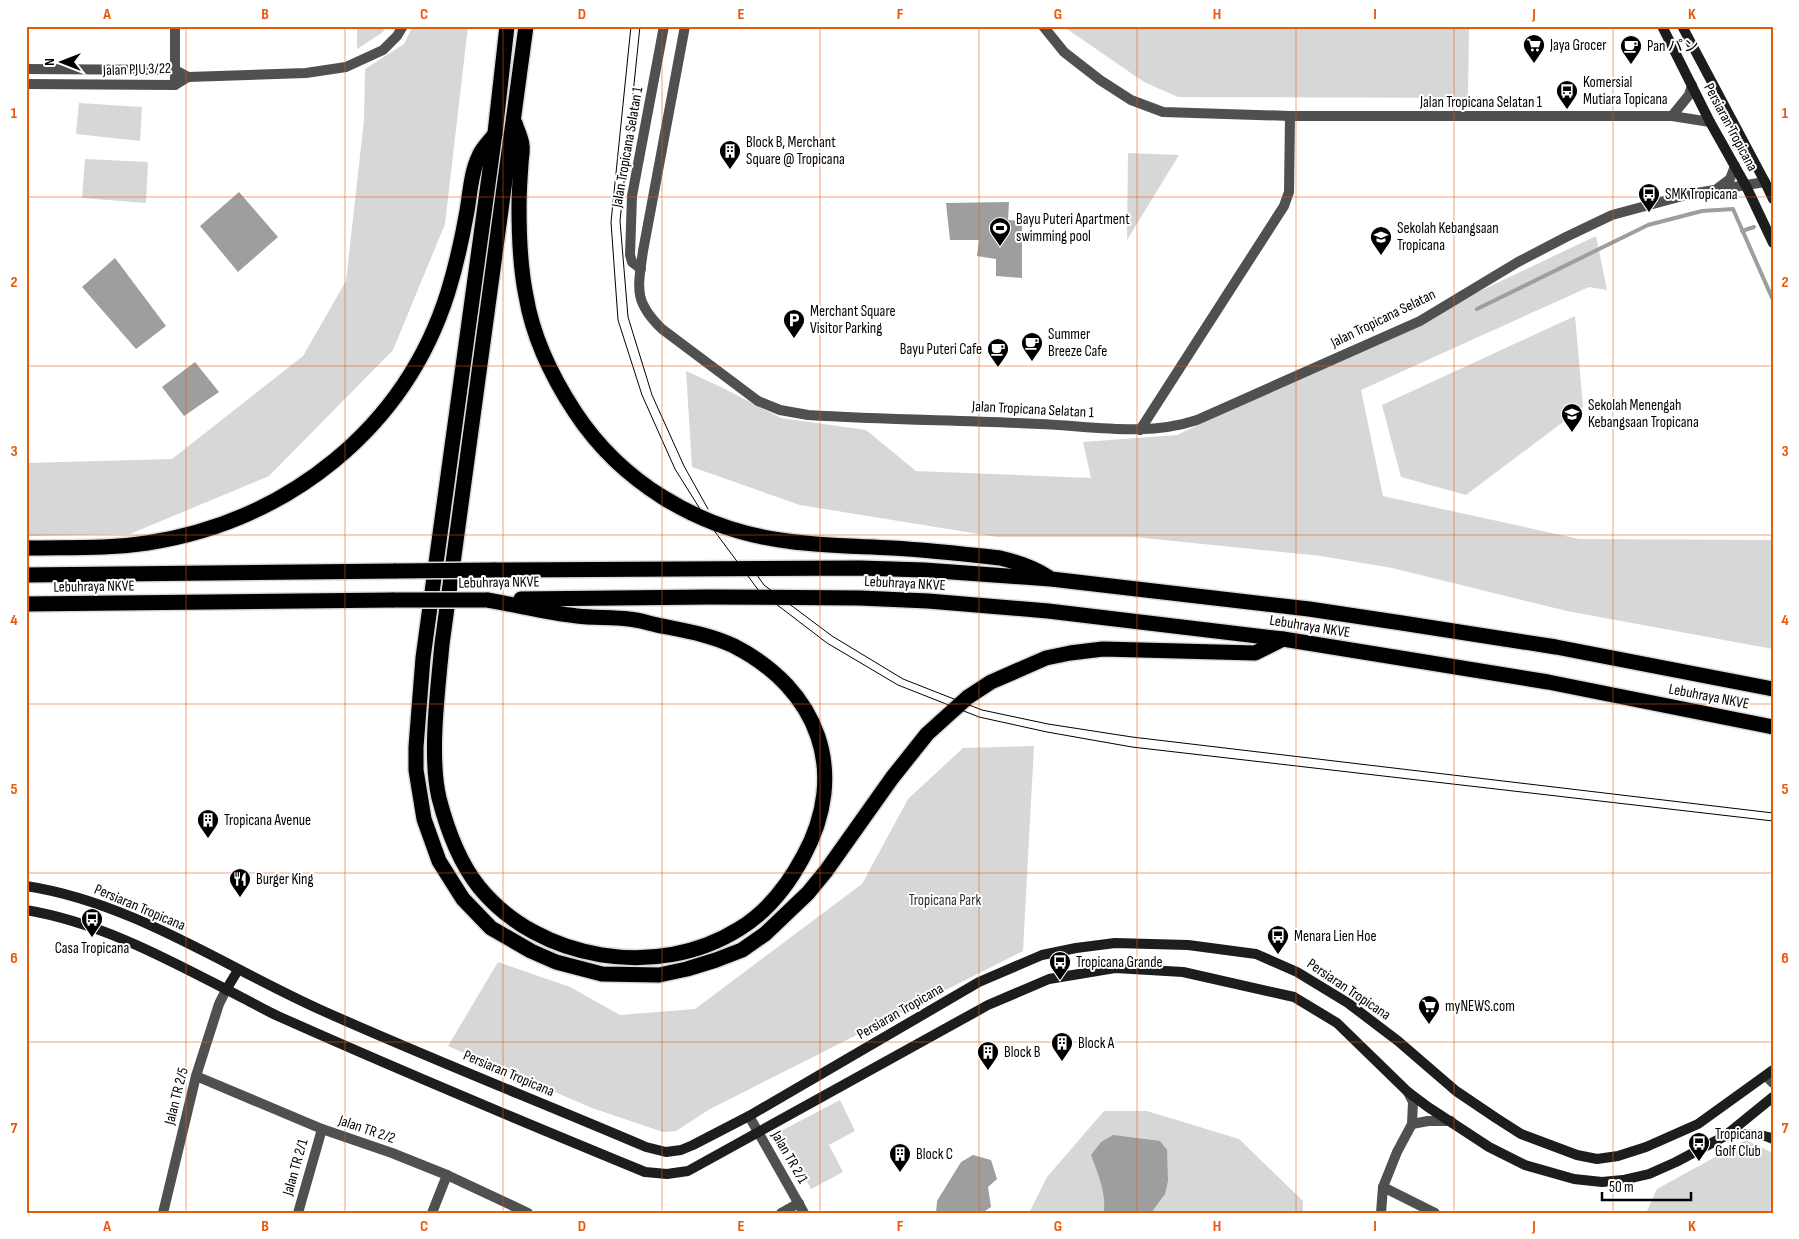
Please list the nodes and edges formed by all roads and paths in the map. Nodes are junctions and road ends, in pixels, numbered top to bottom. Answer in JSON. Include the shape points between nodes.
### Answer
{"nodes":[{"id":1,"x":175,"y":26,"type":"edge"},
{"id":2,"x":403,"y":26,"type":"edge"},
{"id":3,"x":508,"y":26,"type":"edge"},
{"id":4,"x":526,"y":26,"type":"edge"},
{"id":5,"x":664,"y":26,"type":"edge"},
{"id":6,"x":685,"y":26,"type":"edge"},
{"id":7,"x":1044,"y":26,"type":"edge"},
{"id":8,"x":1662,"y":26,"type":"edge"},
{"id":9,"x":1682,"y":26,"type":"edge"},
{"id":10,"x":26,"y":69,"type":"edge"},
{"id":11,"x":175,"y":70,"type":"junction"},
{"id":12,"x":188,"y":77,"type":"junction"},
{"id":13,"x":26,"y":84,"type":"edge"},
{"id":14,"x":175,"y":85,"type":"junction"},
{"id":15,"x":1692,"y":86,"type":"junction"},
{"id":16,"x":1290,"y":116,"type":"junction"},
{"id":17,"x":1672,"y":116,"type":"junction"},
{"id":18,"x":513,"y":119,"type":"junction"},
{"id":19,"x":1710,"y":122,"type":"junction"},
{"id":20,"x":495,"y":133,"type":"junction"},
{"id":21,"x":1735,"y":166,"type":"junction"},
{"id":22,"x":1765,"y":182,"type":"junction"},
{"id":23,"x":1746,"y":186,"type":"junction"},
{"id":24,"x":1718,"y":188,"type":"junction"},
{"id":25,"x":1773,"y":199,"type":"edge"},
{"id":26,"x":1773,"y":243,"type":"edge"},
{"id":27,"x":641,"y":270,"type":"junction"},
{"id":28,"x":1140,"y":430,"type":"junction"},
{"id":29,"x":26,"y":548,"type":"edge"},
{"id":30,"x":26,"y":575,"type":"edge"},
{"id":31,"x":1052,"y":579,"type":"junction"},
{"id":32,"x":487,"y":600,"type":"junction"},
{"id":33,"x":26,"y":604,"type":"edge"},
{"id":34,"x":1283,"y":639,"type":"junction"},
{"id":35,"x":1773,"y":688,"type":"edge"},
{"id":36,"x":1773,"y":727,"type":"edge"},
{"id":37,"x":26,"y":886,"type":"edge"},
{"id":38,"x":26,"y":910,"type":"edge"},
{"id":39,"x":238,"y":970,"type":"junction"},
{"id":40,"x":226,"y":990,"type":"junction"},
{"id":41,"x":196,"y":1076,"type":"junction"},
{"id":42,"x":1770,"y":1076,"type":"edge"},
{"id":43,"x":1408,"y":1092,"type":"junction"},
{"id":44,"x":1773,"y":1097,"type":"edge"},
{"id":45,"x":749,"y":1116,"type":"junction"},
{"id":46,"x":1451,"y":1121,"type":"junction"},
{"id":47,"x":1412,"y":1124,"type":"junction"},
{"id":48,"x":322,"y":1129,"type":"junction"},
{"id":49,"x":758,"y":1131,"type":"junction"},
{"id":50,"x":1724,"y":1136,"type":"junction"},
{"id":51,"x":1773,"y":1139,"type":"edge"},
{"id":52,"x":447,"y":1174,"type":"junction"},
{"id":53,"x":1383,"y":1187,"type":"junction"},
{"id":54,"x":801,"y":1208,"type":"edge"},
{"id":55,"x":163,"y":1213,"type":"edge"},
{"id":56,"x":298,"y":1213,"type":"edge"},
{"id":57,"x":432,"y":1213,"type":"edge"},
{"id":58,"x":528,"y":1213,"type":"edge"},
{"id":59,"x":781,"y":1213,"type":"edge"},
{"id":60,"x":1381,"y":1213,"type":"edge"},
{"id":61,"x":1435,"y":1213,"type":"edge"}],
"edges":[{"from":1,"to":11,"type":"street"},
{"from":2,"to":12,"type":"street","name":"Jalan PJU 3/22","via":[[383,50],[346,67],[306,73]]},
{"from":3,"to":20,"type":"highway"},
{"from":4,"to":18,"type":"highway"},
{"from":5,"to":27,"type":"street","name":"Jalan Tropicana Selatan 1","via":[[632,196],[630,256]]},
{"from":6,"to":27,"type":"street","name":"Jalan Tropicana Selatan 1"},
{"from":7,"to":16,"type":"street","name":"Jalan Tropicana Selatan 1","via":[[1064,52],[1100,80],[1131,100],[1163,112]]},
{"from":8,"to":15,"type":"main road","name":"Persiaran Tropicana"},
{"from":9,"to":22,"type":"main road","name":"Persiaran Tropicana"},
{"from":10,"to":11,"type":"street","name":"Jalan PJU 3/22"},
{"from":11,"to":12,"type":"street","name":"Jalan PJU 3/22"},
{"from":11,"to":14,"type":"street"},
{"from":12,"to":14,"type":"street","name":"Jalan PJU 3/22"},
{"from":13,"to":14,"type":"street","name":"Jalan PJU 3/22"},
{"from":15,"to":17,"type":"street"},
{"from":15,"to":19,"type":"main road","name":"Persiaran Tropicana"},
{"from":16,"to":17,"type":"street","name":"Jalan Tropicana Selatan 1"},
{"from":16,"to":28,"type":"street","via":[[1289,192],[1284,206]]},
{"from":17,"to":19,"type":"street","name":"Jalan Tropicana Selatan 1"},
{"from":18,"to":31,"type":"highway","via":[[522,146],[520,240],[532,321],[541,350],[568,401],[583,425],[618,464],[684,510],[745,533],[805,543],[1000,558],[1038,570]]},
{"from":18,"to":32,"type":"highway","via":[[442,644],[436,756],[439,796],[448,826],[458,853],[478,886],[511,919],[554,942],[599,956],[640,958],[687,951],[741,928],[775,899],[810,845],[825,800],[824,758],[819,740],[813,722],[791,689],[764,665],[708,635],[632,619],[576,616]]},
{"from":19,"to":21,"type":"main road","name":"Persiaran Tropicana"},
{"from":20,"to":29,"type":"highway","via":[[479,156],[456,266],[430,338],[389,406],[361,438],[314,477],[276,501],[200,531],[146,543]]},
{"from":20,"to":34,"type":"highway","via":[[423,658],[416,747],[416,770],[424,818],[439,861],[463,898],[490,928],[556,962],[602,974],[659,975],[716,960],[742,950],[764,934],[808,893],[927,734],[968,696],[991,682],[1046,658],[1070,653],[1112,649],[1255,653]]},
{"from":21,"to":23,"type":"main road","name":"Persiaran Tropicana"},
{"from":21,"to":24,"type":"street","via":[[1730,179]]},
{"from":22,"to":23,"type":"street"},
{"from":22,"to":25,"type":"main road","name":"Persiaran Tropicana"},
{"from":23,"to":24,"type":"street"},
{"from":23,"to":26,"type":"main road","name":"Persiaran Tropicana"},
{"from":24,"to":28,"type":"street","name":"Jalan Tropicana Selatan","via":[[1612,215],[1518,262],[1420,321],[1197,420],[1180,426]]},
{"from":27,"to":28,"type":"street","name":"Jalan Tropicana Selatan 1","via":[[638,287],[649,316],[758,401],[780,410],[839,417]]},
{"from":30,"to":31,"type":"highway","name":"Lebuhraya NKVE","bridge":true,"via":[[860,568]]},
{"from":31,"to":35,"type":"highway","name":"Lebuhraya NKVE","via":[[1337,614],[1556,647]]},
{"from":32,"to":33,"type":"highway","name":"Lebuhraya NKVE","bridge":true},
{"from":32,"to":34,"type":"highway","name":"Lebuhraya NKVE","via":[[718,597],[928,601],[1048,611]]},
{"from":34,"to":36,"type":"highway","name":"Lebuhraya NKVE","via":[[1548,682]]},
{"from":37,"to":39,"type":"main road","name":"Persiaran Tropicana","via":[[95,903],[160,930]]},
{"from":38,"to":40,"type":"main road","via":[[96,928],[148,950]]},
{"from":39,"to":40,"type":"main road"},
{"from":39,"to":45,"type":"main road","name":"Persiaran Tropicana","via":[[321,1010],[646,1147],[666,1152],[681,1150]]},
{"from":40,"to":41,"type":"street","name":"Jalan TR 2/5"},
{"from":40,"to":49,"type":"main road","via":[[277,1016],[465,1098],[646,1172],[668,1174],[688,1171]]},
{"from":41,"to":48,"type":"street","name":"Jalan TR 2/2"},
{"from":41,"to":55,"type":"street","name":"Jalan TR 2/5"},
{"from":42,"to":45,"type":"main road","name":"Persiaran Tropicana","via":[[1698,1124],[1646,1148],[1598,1159],[1577,1155],[1521,1134],[1496,1118],[1456,1091],[1348,1003],[1297,972],[1256,954],[1188,944],[1115,943],[1042,955],[979,982]]},
{"from":43,"to":46,"type":"main road"},
{"from":43,"to":47,"type":"street","via":[[1413,1102]]},
{"from":43,"to":49,"type":"main road","via":[[1337,1023],[1294,997],[1183,972],[1115,968],[1048,979],[988,1004]]},
{"from":44,"to":50,"type":"main road"},
{"from":45,"to":49,"type":"street","name":"Jalan TR 2/1"},
{"from":46,"to":47,"type":"street"},
{"from":46,"to":50,"type":"main road","via":[[1525,1166],[1574,1179],[1602,1182],[1648,1174]]},
{"from":47,"to":53,"type":"street"},
{"from":48,"to":52,"type":"street","name":"Jalan TR 2/2"},
{"from":48,"to":56,"type":"street","name":"Jalan TR 2/1"},
{"from":49,"to":54,"type":"street","name":"Jalan TR 2/1"},
{"from":50,"to":51,"type":"main road","via":[[1765,1135]]},
{"from":52,"to":57,"type":"street"},
{"from":52,"to":58,"type":"street","name":"Jalan TR 2/2"},
{"from":53,"to":60,"type":"street"},
{"from":53,"to":61,"type":"street"},
{"from":54,"to":59,"type":"street"}]}
